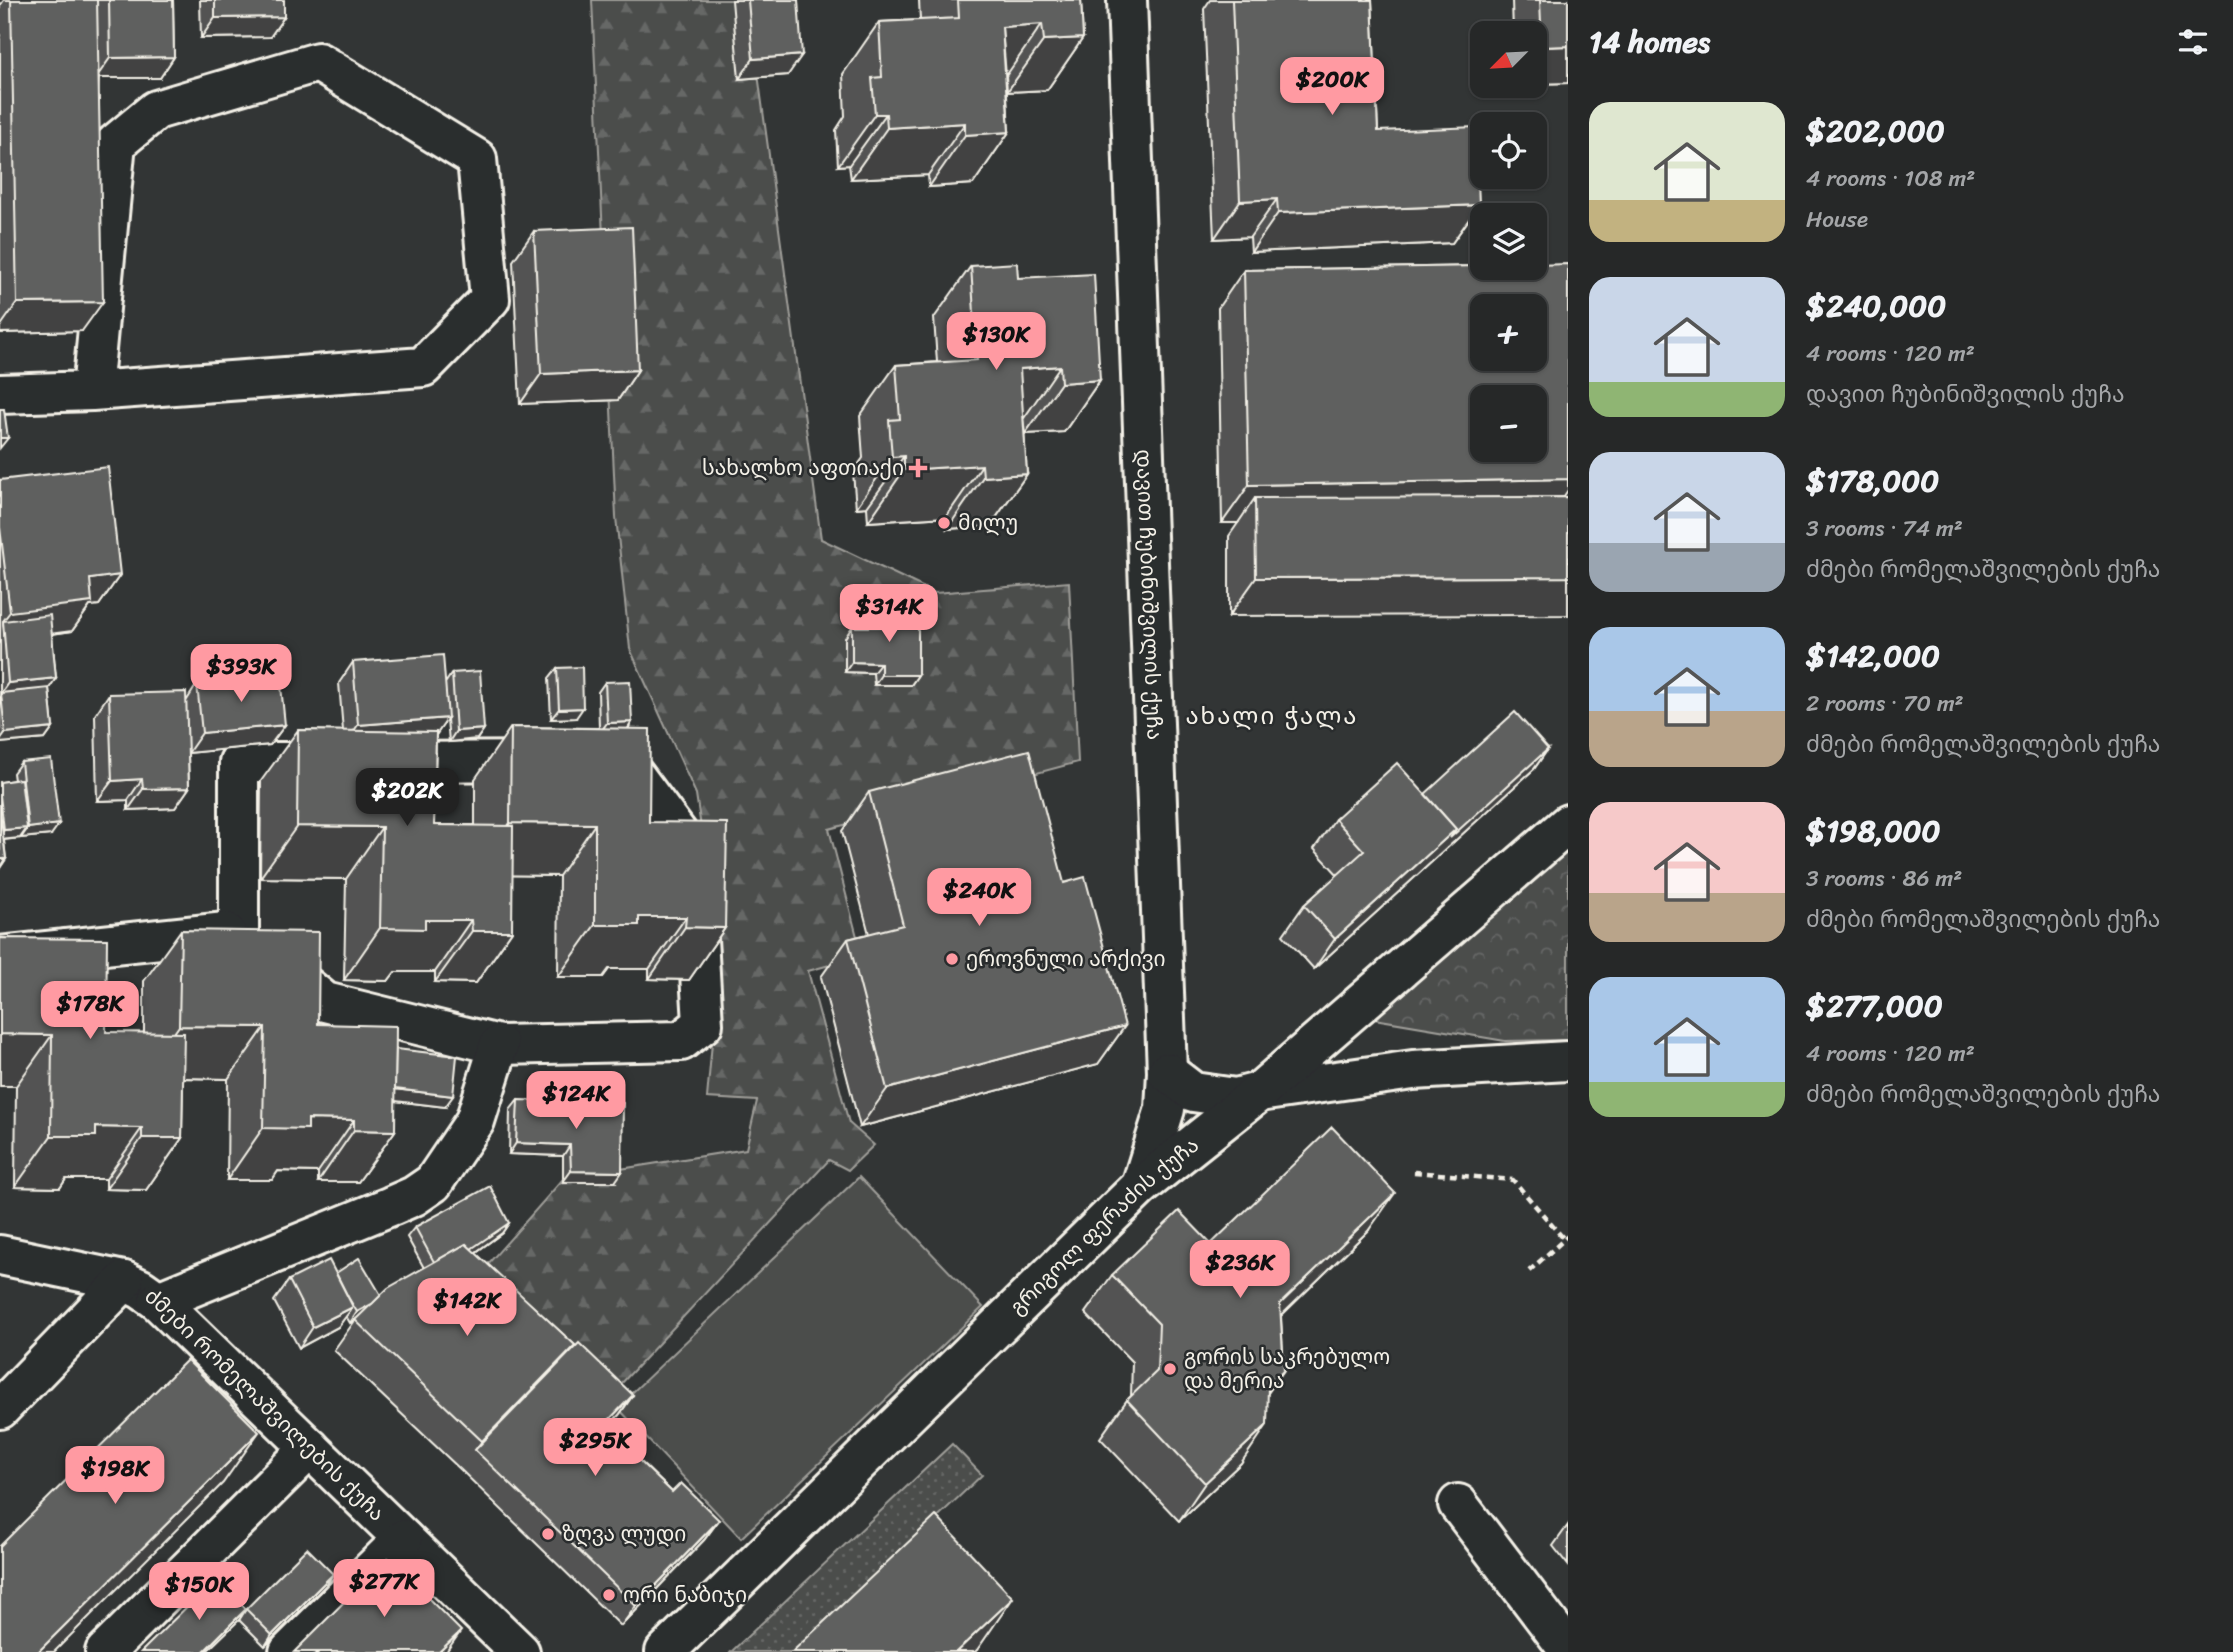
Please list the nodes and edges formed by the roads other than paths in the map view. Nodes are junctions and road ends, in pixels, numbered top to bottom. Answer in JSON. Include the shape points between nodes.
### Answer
{"nodes":[{"id":1,"x":1127,"y":0,"type":"edge"},
{"id":2,"x":92,"y":391,"type":"junction"},
{"id":3,"x":0,"y":394,"type":"edge"},
{"id":4,"x":1568,"y":824,"type":"edge"},
{"id":5,"x":239,"y":931,"type":"junction"},
{"id":6,"x":0,"y":956,"type":"edge"},
{"id":7,"x":499,"y":1045,"type":"junction"},
{"id":8,"x":1568,"y":1061,"type":"edge"},
{"id":9,"x":1167,"y":1072,"type":"junction"},
{"id":10,"x":1259,"y":1092,"type":"junction"},
{"id":11,"x":1141,"y":1186,"type":"junction"},
{"id":12,"x":0,"y":1255,"type":"edge"},
{"id":13,"x":124,"y":1281,"type":"junction"},
{"id":14,"x":158,"y":1301,"type":"junction"},
{"id":15,"x":0,"y":1409,"type":"edge"},
{"id":16,"x":310,"y":1448,"type":"junction"},
{"id":17,"x":1458,"y":1504,"type":"dead end"},
{"id":18,"x":403,"y":1539,"type":"junction"},
{"id":19,"x":1568,"y":1649,"type":"edge"},
{"id":20,"x":105,"y":1652,"type":"edge"},
{"id":21,"x":289,"y":1652,"type":"edge"},
{"id":22,"x":520,"y":1652,"type":"edge"},
{"id":23,"x":665,"y":1652,"type":"edge"}],
"edges":[{"from":1,"to":9,"type":"street","name":"დავით ჩუბინიშვილის ქუჩა"},
{"from":2,"to":2,"type":"street","via":[[423,367],[490,299],[477,159],[318,62],[156,110],[116,142]]},
{"from":2,"to":3,"type":"street"},
{"from":4,"to":10,"type":"street","name":"გრიგოლ ფერაძის ქუჩა"},
{"from":5,"to":6,"type":"street"},
{"from":5,"to":7,"type":"street","via":[[326,1002]]},
{"from":5,"to":7,"type":"street","via":[[239,762],[622,760],[693,854],[703,1024],[681,1041]]},
{"from":7,"to":14,"type":"street","via":[[475,1121],[433,1183],[391,1206]]},
{"from":8,"to":10,"type":"street","via":[[1412,1070]]},
{"from":9,"to":10,"type":"street","via":[[1193,1092],[1236,1098]]},
{"from":9,"to":11,"type":"street","name":"დავით ჩუბინიშვილის ქუჩა","via":[[1165,1109]]},
{"from":10,"to":11,"type":"street","name":"გრიგოლ ფერაძის ქუჩა"},
{"from":11,"to":23,"type":"street","name":"გრიგოლ ფერაძის ქუჩა"},
{"from":12,"to":13,"type":"street","name":"ძმები რომელაშვილების ქუჩა"},
{"from":13,"to":14,"type":"street","name":"ძმები რომელაშვილების ქუჩა"},
{"from":13,"to":15,"type":"street"},
{"from":14,"to":16,"type":"street","name":"ძმები რომელაშვილების ქუჩა"},
{"from":16,"to":18,"type":"street","name":"ძმები რომელაშვილების ქუჩა"},
{"from":16,"to":20,"type":"street"},
{"from":17,"to":19,"type":"street"},
{"from":18,"to":21,"type":"street"},
{"from":18,"to":22,"type":"street","name":"ძმები რომელაშვილების ქუჩა"}]}
